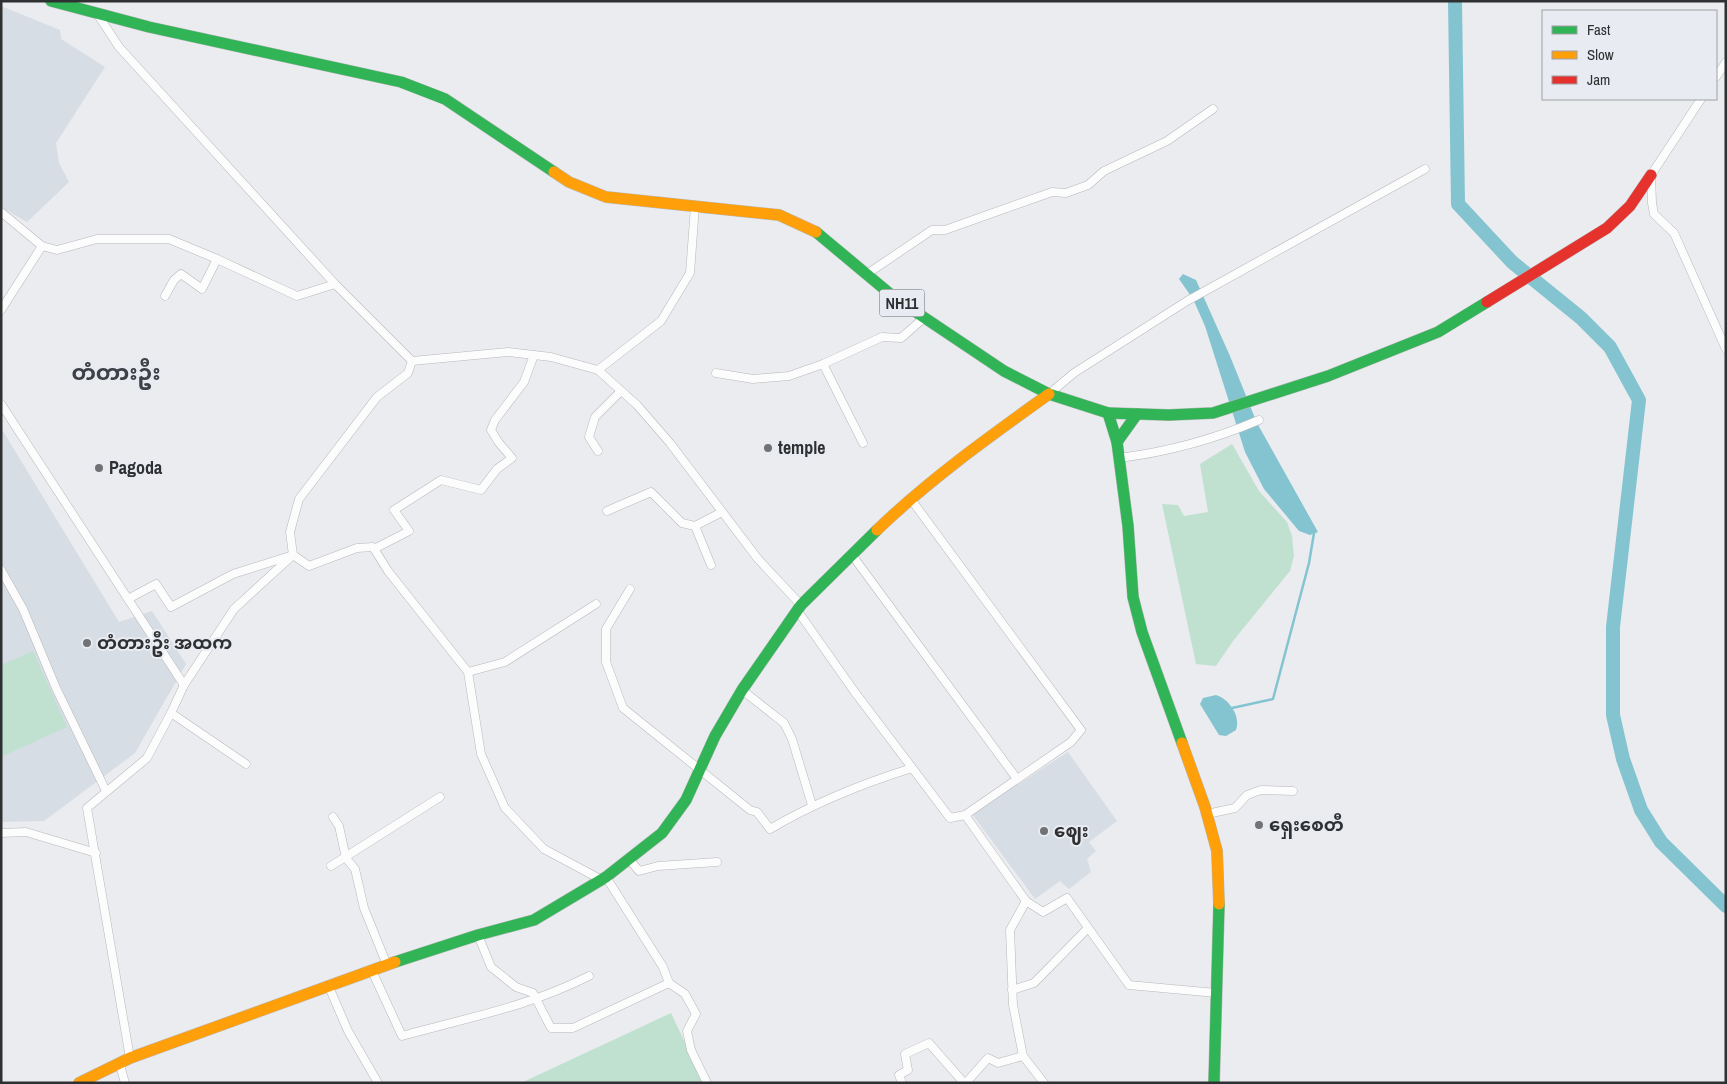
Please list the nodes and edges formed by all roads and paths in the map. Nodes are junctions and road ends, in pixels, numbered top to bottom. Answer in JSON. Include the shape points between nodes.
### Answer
{"nodes":[{"id":1,"x":51,"y":1,"type":"edge"},
{"id":2,"x":97,"y":13,"type":"junction"},
{"id":3,"x":1726,"y":62,"type":"edge"},
{"id":4,"x":1717,"y":76,"type":"edge"},
{"id":5,"x":1700,"y":100,"type":"edge"},
{"id":6,"x":1213,"y":109,"type":"dead end"},
{"id":7,"x":1425,"y":169,"type":"dead end"},
{"id":8,"x":1651,"y":174,"type":"junction"},
{"id":9,"x":695,"y":206,"type":"junction"},
{"id":10,"x":1,"y":212,"type":"edge"},
{"id":11,"x":42,"y":246,"type":"junction"},
{"id":12,"x":217,"y":259,"type":"junction"},
{"id":13,"x":866,"y":274,"type":"junction"},
{"id":14,"x":335,"y":284,"type":"junction"},
{"id":15,"x":1,"y":294,"type":"edge"},
{"id":16,"x":165,"y":296,"type":"dead end"},
{"id":17,"x":8,"y":299,"type":"junction"},
{"id":18,"x":1,"y":310,"type":"edge"},
{"id":19,"x":925,"y":317,"type":"junction"},
{"id":20,"x":1726,"y":349,"type":"edge"},
{"id":21,"x":534,"y":355,"type":"junction"},
{"id":22,"x":412,"y":361,"type":"junction"},
{"id":23,"x":823,"y":364,"type":"junction"},
{"id":24,"x":598,"y":370,"type":"junction"},
{"id":25,"x":716,"y":373,"type":"dead end"},
{"id":26,"x":621,"y":391,"type":"junction"},
{"id":27,"x":1050,"y":394,"type":"junction"},
{"id":28,"x":1,"y":404,"type":"edge"},
{"id":29,"x":1108,"y":413,"type":"junction"},
{"id":30,"x":1137,"y":414,"type":"junction"},
{"id":31,"x":1259,"y":420,"type":"dead end"},
{"id":32,"x":1117,"y":442,"type":"junction"},
{"id":33,"x":863,"y":443,"type":"dead end"},
{"id":34,"x":598,"y":451,"type":"dead end"},
{"id":35,"x":1120,"y":458,"type":"junction"},
{"id":36,"x":910,"y":498,"type":"junction"},
{"id":37,"x":607,"y":511,"type":"dead end"},
{"id":38,"x":722,"y":512,"type":"junction"},
{"id":39,"x":695,"y":526,"type":"junction"},
{"id":40,"x":374,"y":549,"type":"junction"},
{"id":41,"x":293,"y":555,"type":"junction"},
{"id":42,"x":852,"y":555,"type":"junction"},
{"id":43,"x":711,"y":565,"type":"dead end"},
{"id":44,"x":1,"y":570,"type":"edge"},
{"id":45,"x":630,"y":589,"type":"dead end"},
{"id":46,"x":128,"y":599,"type":"junction"},
{"id":47,"x":596,"y":604,"type":"dead end"},
{"id":48,"x":799,"y":608,"type":"junction"},
{"id":49,"x":468,"y":672,"type":"junction"},
{"id":50,"x":184,"y":685,"type":"junction"},
{"id":51,"x":742,"y":690,"type":"junction"},
{"id":52,"x":171,"y":713,"type":"junction"},
{"id":53,"x":246,"y":764,"type":"dead end"},
{"id":54,"x":912,"y":768,"type":"junction"},
{"id":55,"x":700,"y":770,"type":"junction"},
{"id":56,"x":1018,"y":779,"type":"junction"},
{"id":57,"x":106,"y":791,"type":"junction"},
{"id":58,"x":1293,"y":791,"type":"dead end"},
{"id":59,"x":440,"y":798,"type":"dead end"},
{"id":60,"x":812,"y":805,"type":"junction"},
{"id":61,"x":1207,"y":814,"type":"junction"},
{"id":62,"x":965,"y":815,"type":"junction"},
{"id":63,"x":333,"y":817,"type":"dead end"},
{"id":64,"x":1,"y":833,"type":"edge"},
{"id":65,"x":96,"y":853,"type":"junction"},
{"id":66,"x":346,"y":858,"type":"junction"},
{"id":67,"x":629,"y":859,"type":"junction"},
{"id":68,"x":717,"y":862,"type":"dead end"},
{"id":69,"x":331,"y":866,"type":"dead end"},
{"id":70,"x":603,"y":878,"type":"junction"},
{"id":71,"x":1026,"y":901,"type":"junction"},
{"id":72,"x":1088,"y":928,"type":"junction"},
{"id":73,"x":478,"y":935,"type":"junction"},
{"id":74,"x":387,"y":966,"type":"junction"},
{"id":75,"x":372,"y":971,"type":"junction"},
{"id":76,"x":589,"y":976,"type":"dead end"},
{"id":77,"x":670,"y":983,"type":"junction"},
{"id":78,"x":329,"y":987,"type":"junction"},
{"id":79,"x":1012,"y":990,"type":"junction"},
{"id":80,"x":1216,"y":993,"type":"junction"},
{"id":81,"x":537,"y":1000,"type":"junction"},
{"id":82,"x":1023,"y":1056,"type":"junction"},
{"id":83,"x":130,"y":1058,"type":"junction"},
{"id":84,"x":120,"y":1065,"type":"junction"},
{"id":85,"x":79,"y":1083,"type":"edge"},
{"id":86,"x":125,"y":1083,"type":"edge"},
{"id":87,"x":378,"y":1083,"type":"edge"},
{"id":88,"x":707,"y":1083,"type":"edge"},
{"id":89,"x":902,"y":1083,"type":"edge"},
{"id":90,"x":965,"y":1083,"type":"edge"},
{"id":91,"x":1044,"y":1083,"type":"edge"},
{"id":92,"x":1214,"y":1083,"type":"edge"}],
"edges":[{"from":1,"to":2,"type":"main road","number":"NH11"},
{"from":2,"to":9,"type":"main road","number":"NH11","via":[[402,82],[445,99],[569,182],[606,197]]},
{"from":2,"to":14,"type":"street","via":[[119,47]]},
{"from":3,"to":4,"type":"street"},
{"from":5,"to":8,"type":"street"},
{"from":6,"to":13,"type":"street","via":[[1167,141],[1104,171],[1088,185],[1066,193],[1052,192],[945,230],[932,230]]},
{"from":7,"to":27,"type":"street","via":[[1187,300],[1074,373]]},
{"from":8,"to":20,"type":"street","via":[[1654,214],[1674,233]]},
{"from":8,"to":30,"type":"main road","via":[[1630,206],[1607,228],[1438,332],[1306,384],[1213,413]]},
{"from":9,"to":13,"type":"main road","number":"NH11","via":[[779,215],[814,230]]},
{"from":9,"to":24,"type":"street","via":[[690,273],[661,321]]},
{"from":10,"to":11,"type":"street"},
{"from":11,"to":12,"type":"street","via":[[57,250],[97,239],[169,240]]},
{"from":11,"to":17,"type":"street"},
{"from":12,"to":14,"type":"street","via":[[297,296]]},
{"from":12,"to":16,"type":"street","via":[[202,289],[181,274]]},
{"from":13,"to":19,"type":"main road","number":"NH11"},
{"from":14,"to":22,"type":"street"},
{"from":15,"to":17,"type":"street"},
{"from":17,"to":18,"type":"street"},
{"from":19,"to":23,"type":"street","via":[[901,338],[882,337]]},
{"from":19,"to":27,"type":"main road","number":"NH11","via":[[1004,371]]},
{"from":21,"to":22,"type":"street","via":[[508,352]]},
{"from":21,"to":24,"type":"street"},
{"from":21,"to":40,"type":"street","via":[[524,382],[491,430],[512,458],[497,468],[481,490],[441,480],[394,510],[409,531]]},
{"from":22,"to":41,"type":"street","via":[[408,374],[377,397],[299,500],[290,532]]},
{"from":23,"to":25,"type":"street","via":[[789,376],[753,379]]},
{"from":23,"to":33,"type":"street"},
{"from":24,"to":26,"type":"street"},
{"from":26,"to":34,"type":"street","via":[[595,418],[589,437]]},
{"from":26,"to":38,"type":"street","via":[[670,443]]},
{"from":27,"to":29,"type":"main road","number":"NH11"},
{"from":27,"to":36,"type":"main road","via":[[946,468]]},
{"from":28,"to":46,"type":"street"},
{"from":29,"to":30,"type":"main road"},
{"from":29,"to":32,"type":"main road"},
{"from":30,"to":32,"type":"main road"},
{"from":31,"to":35,"type":"street","via":[[1232,431],[1149,454]]},
{"from":32,"to":35,"type":"main road"},
{"from":35,"to":61,"type":"main road","via":[[1133,597],[1142,632]]},
{"from":36,"to":42,"type":"main road"},
{"from":36,"to":56,"type":"street","via":[[1081,730],[1071,742]]},
{"from":37,"to":39,"type":"street","via":[[652,492],[682,523]]},
{"from":38,"to":39,"type":"street"},
{"from":38,"to":48,"type":"street"},
{"from":39,"to":43,"type":"street"},
{"from":40,"to":41,"type":"street","via":[[357,548],[309,566]]},
{"from":40,"to":49,"type":"street"},
{"from":41,"to":46,"type":"street","via":[[233,574],[172,607],[156,584]]},
{"from":41,"to":50,"type":"street","via":[[234,609]]},
{"from":42,"to":48,"type":"main road"},
{"from":42,"to":56,"type":"street"},
{"from":44,"to":57,"type":"street","via":[[23,609],[56,688]]},
{"from":45,"to":55,"type":"street","via":[[606,630],[606,662],[623,708]]},
{"from":46,"to":50,"type":"street"},
{"from":47,"to":49,"type":"street","via":[[505,662]]},
{"from":48,"to":51,"type":"main road"},
{"from":48,"to":54,"type":"street"},
{"from":49,"to":70,"type":"street","via":[[481,754],[506,808],[544,850]]},
{"from":50,"to":52,"type":"street"},
{"from":51,"to":55,"type":"main road","via":[[715,736]]},
{"from":51,"to":60,"type":"street","via":[[784,723]]},
{"from":52,"to":53,"type":"street"},
{"from":52,"to":57,"type":"street","via":[[146,758]]},
{"from":54,"to":60,"type":"street","via":[[858,785]]},
{"from":54,"to":62,"type":"street","via":[[950,818]]},
{"from":55,"to":60,"type":"street","via":[[750,810],[757,812],[770,829]]},
{"from":55,"to":67,"type":"main road","via":[[686,800],[662,833]]},
{"from":56,"to":62,"type":"street"},
{"from":57,"to":65,"type":"street","via":[[87,808]]},
{"from":58,"to":61,"type":"street","via":[[1261,790],[1247,794],[1236,808]]},
{"from":59,"to":66,"type":"street"},
{"from":61,"to":80,"type":"main road","via":[[1217,851]]},
{"from":62,"to":71,"type":"street"},
{"from":63,"to":66,"type":"street","via":[[339,826]]},
{"from":64,"to":65,"type":"street","via":[[26,832]]},
{"from":65,"to":83,"type":"street"},
{"from":66,"to":69,"type":"street"},
{"from":66,"to":74,"type":"street","via":[[355,869],[364,908]]},
{"from":67,"to":68,"type":"street","via":[[639,872],[658,866]]},
{"from":67,"to":70,"type":"main road"},
{"from":70,"to":73,"type":"main road","via":[[534,920]]},
{"from":70,"to":77,"type":"street","via":[[664,967]]},
{"from":71,"to":72,"type":"street","via":[[1043,912],[1067,898]]},
{"from":71,"to":79,"type":"street","via":[[1010,930]]},
{"from":72,"to":79,"type":"street","via":[[1034,983]]},
{"from":72,"to":80,"type":"street","via":[[1129,985]]},
{"from":73,"to":74,"type":"main road"},
{"from":73,"to":81,"type":"street","via":[[490,967],[516,987],[533,993]]},
{"from":74,"to":75,"type":"main road"},
{"from":75,"to":78,"type":"main road"},
{"from":75,"to":81,"type":"street","via":[[402,1036]]},
{"from":76,"to":81,"type":"street"},
{"from":77,"to":81,"type":"street","via":[[573,1028],[551,1028]]},
{"from":77,"to":88,"type":"street","via":[[685,994],[696,1014],[687,1031],[691,1050]]},
{"from":78,"to":83,"type":"main road"},
{"from":78,"to":87,"type":"street","via":[[348,1031]]},
{"from":79,"to":82,"type":"street"},
{"from":80,"to":92,"type":"main road"},
{"from":82,"to":90,"type":"street","via":[[998,1063],[988,1058]]},
{"from":82,"to":91,"type":"street"},
{"from":83,"to":84,"type":"main road"},
{"from":84,"to":85,"type":"main road"},
{"from":84,"to":86,"type":"street"},
{"from":89,"to":90,"type":"street","via":[[899,1075],[908,1070],[905,1054],[929,1043]]}]}
